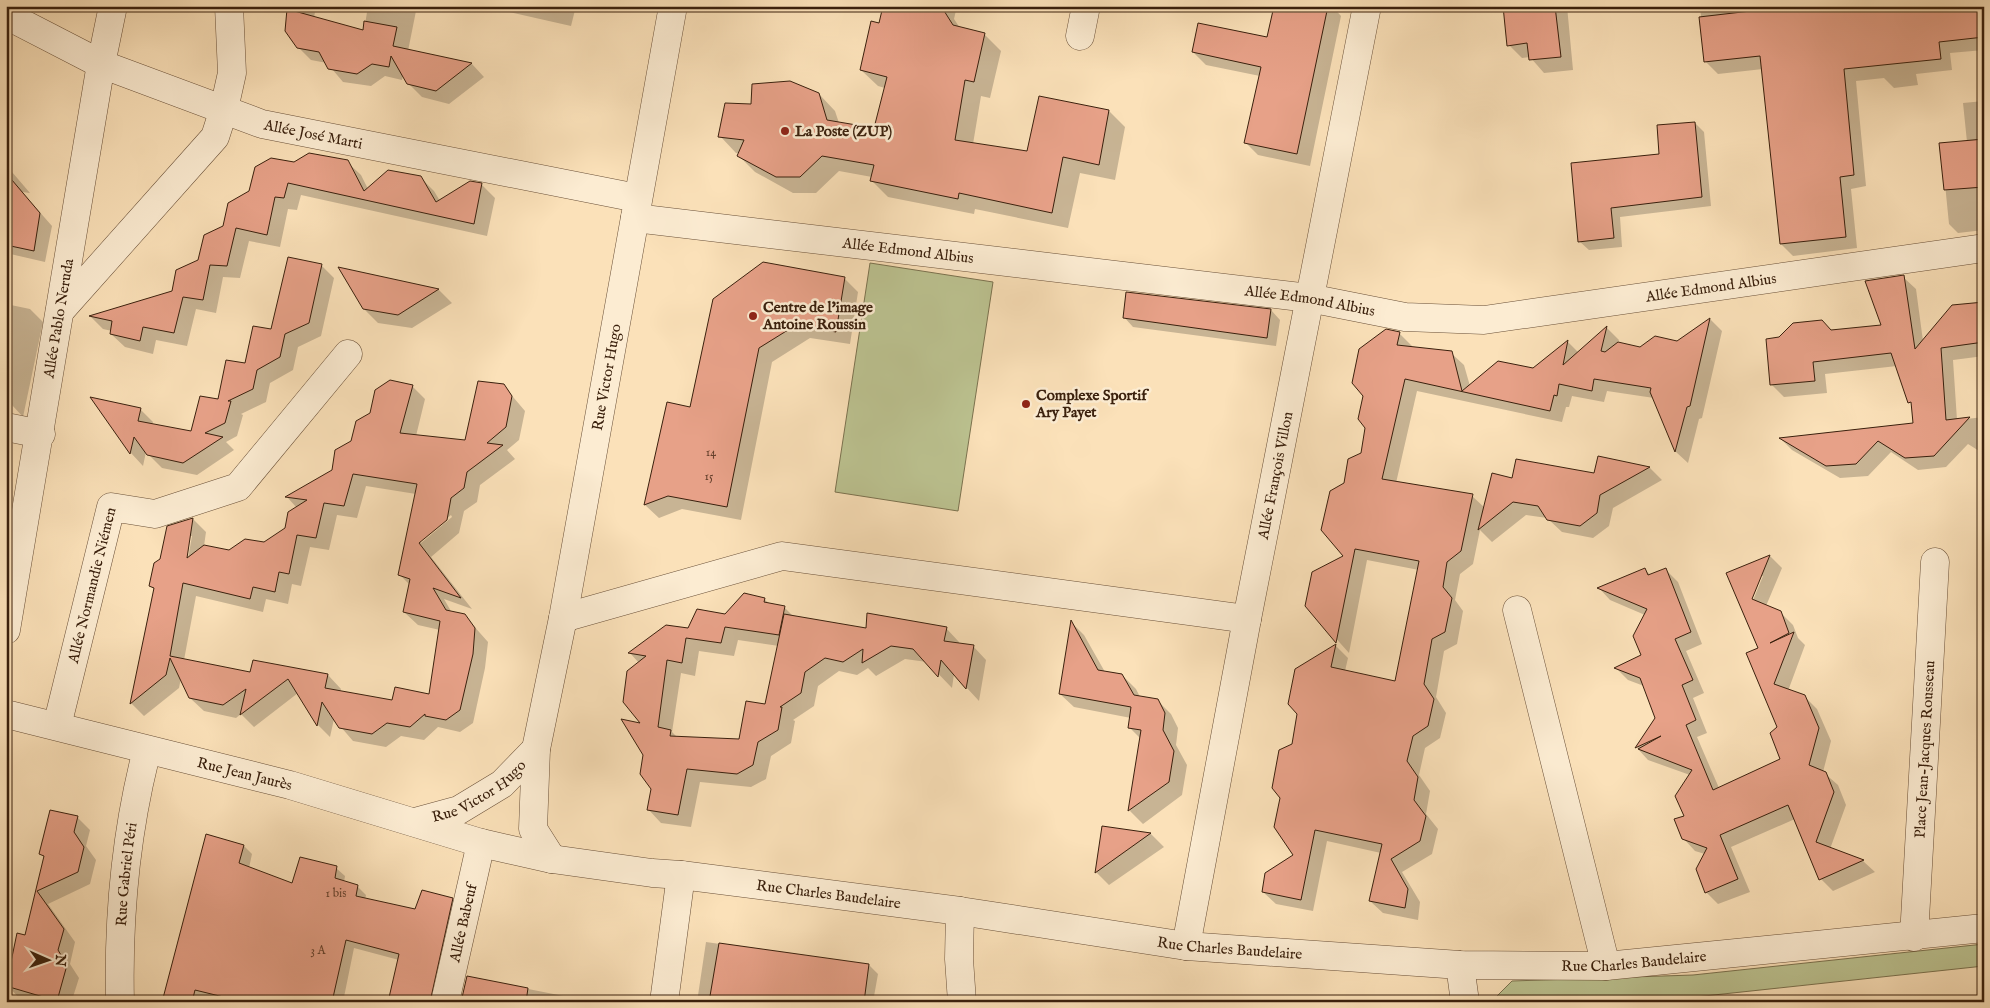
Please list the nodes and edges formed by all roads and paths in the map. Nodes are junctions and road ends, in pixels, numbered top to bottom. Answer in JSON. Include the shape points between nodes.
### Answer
{"nodes":[{"id":1,"x":113,"y":6,"type":"edge"},
{"id":2,"x":229,"y":6,"type":"edge"},
{"id":3,"x":673,"y":6,"type":"edge"},
{"id":4,"x":1086,"y":6,"type":"edge"},
{"id":5,"x":1367,"y":6,"type":"edge"},
{"id":6,"x":6,"y":16,"type":"edge"},
{"id":7,"x":1080,"y":36,"type":"dead end"},
{"id":8,"x":101,"y":64,"type":"junction"},
{"id":9,"x":224,"y":109,"type":"junction"},
{"id":10,"x":636,"y":208,"type":"junction"},
{"id":11,"x":1984,"y":248,"type":"edge"},
{"id":12,"x":1309,"y":298,"type":"junction"},
{"id":13,"x":60,"y":311,"type":"junction"},
{"id":14,"x":348,"y":354,"type":"dead end"},
{"id":15,"x":6,"y":427,"type":"edge"},
{"id":16,"x":40,"y":434,"type":"junction"},
{"id":17,"x":1935,"y":562,"type":"dead end"},
{"id":18,"x":1517,"y":610,"type":"dead end"},
{"id":19,"x":563,"y":618,"type":"junction"},
{"id":20,"x":1247,"y":620,"type":"junction"},
{"id":21,"x":6,"y":630,"type":"edge"},
{"id":22,"x":6,"y":714,"type":"edge"},
{"id":23,"x":57,"y":726,"type":"junction"},
{"id":24,"x":536,"y":749,"type":"junction"},
{"id":25,"x":147,"y":750,"type":"junction"},
{"id":26,"x":415,"y":822,"type":"junction"},
{"id":27,"x":482,"y":843,"type":"junction"},
{"id":28,"x":552,"y":859,"type":"junction"},
{"id":29,"x":681,"y":874,"type":"junction"},
{"id":30,"x":960,"y":911,"type":"junction"},
{"id":31,"x":1984,"y":928,"type":"edge"},
{"id":32,"x":1914,"y":937,"type":"junction"},
{"id":33,"x":1186,"y":946,"type":"junction"},
{"id":34,"x":1460,"y":965,"type":"junction"},
{"id":35,"x":1606,"y":966,"type":"junction"},
{"id":36,"x":120,"y":1002,"type":"edge"},
{"id":37,"x":445,"y":1002,"type":"edge"},
{"id":38,"x":664,"y":1002,"type":"edge"},
{"id":39,"x":962,"y":1002,"type":"edge"},
{"id":40,"x":1465,"y":1002,"type":"edge"}],
"edges":[{"from":1,"to":8,"type":"street","name":"Allée Pablo Neruda"},
{"from":2,"to":9,"type":"street","via":[[232,73]]},
{"from":3,"to":10,"type":"street","name":"Rue Victor Hugo"},
{"from":4,"to":7,"type":"street"},
{"from":5,"to":12,"type":"street","name":"Allée François Villon"},
{"from":6,"to":8,"type":"street","name":"Allée José Marti"},
{"from":8,"to":9,"type":"street","name":"Allée José Marti"},
{"from":8,"to":13,"type":"street","name":"Allée Pablo Neruda"},
{"from":9,"to":10,"type":"street","name":"Allée José Marti","via":[[262,124]]},
{"from":9,"to":13,"type":"street","via":[[215,137]]},
{"from":10,"to":12,"type":"street","name":"Allée Edmond Albius"},
{"from":10,"to":19,"type":"street","name":"Rue Victor Hugo"},
{"from":11,"to":12,"type":"street","name":"Allée Edmond Albius","via":[[1484,320],[1405,317]]},
{"from":12,"to":20,"type":"street","name":"Allée François Villon"},
{"from":13,"to":16,"type":"street","name":"Allée Pablo Neruda"},
{"from":14,"to":23,"type":"street","name":"Allée Normandie Niémen","via":[[238,487],[156,514],[111,506]]},
{"from":15,"to":16,"type":"street"},
{"from":16,"to":21,"type":"street","name":"Allée Pablo Neruda"},
{"from":17,"to":32,"type":"street","name":"Place Jean-Jacques Rousseau"},
{"from":18,"to":35,"type":"street"},
{"from":19,"to":20,"type":"street","via":[[782,556]]},
{"from":19,"to":24,"type":"street","name":"Rue Victor Hugo"},
{"from":20,"to":33,"type":"street","name":"Allée François Villon"},
{"from":22,"to":23,"type":"street","name":"Rue Jean Jaurès"},
{"from":23,"to":25,"type":"street","name":"Rue Jean Jaurès"},
{"from":24,"to":26,"type":"street","name":"Rue Victor Hugo","via":[[502,784],[459,810]]},
{"from":24,"to":28,"type":"street","name":"Rue Victor Hugo","via":[[533,829]]},
{"from":25,"to":26,"type":"street","name":"Rue Jean Jaurès","via":[[290,785]]},
{"from":25,"to":36,"type":"street","name":"Rue Gabriel Péri","via":[[135,798],[130,840],[119,964]]},
{"from":26,"to":27,"type":"street","name":"Rue Jean Jaurès"},
{"from":27,"to":28,"type":"street","name":"Rue Charles Baudelaire"},
{"from":27,"to":37,"type":"street","name":"Allée Babeuf"},
{"from":28,"to":29,"type":"street","name":"Rue Charles Baudelaire"},
{"from":29,"to":30,"type":"street","name":"Rue Charles Baudelaire"},
{"from":29,"to":38,"type":"street"},
{"from":30,"to":33,"type":"street","name":"Rue Charles Baudelaire"},
{"from":30,"to":39,"type":"street","via":[[958,959]]},
{"from":31,"to":32,"type":"street","name":"Rue Charles Baudelaire"},
{"from":32,"to":35,"type":"street","name":"Rue Charles Baudelaire"},
{"from":33,"to":34,"type":"street","name":"Rue Charles Baudelaire"},
{"from":34,"to":35,"type":"street","name":"Rue Charles Baudelaire"},
{"from":34,"to":40,"type":"street"}]}
